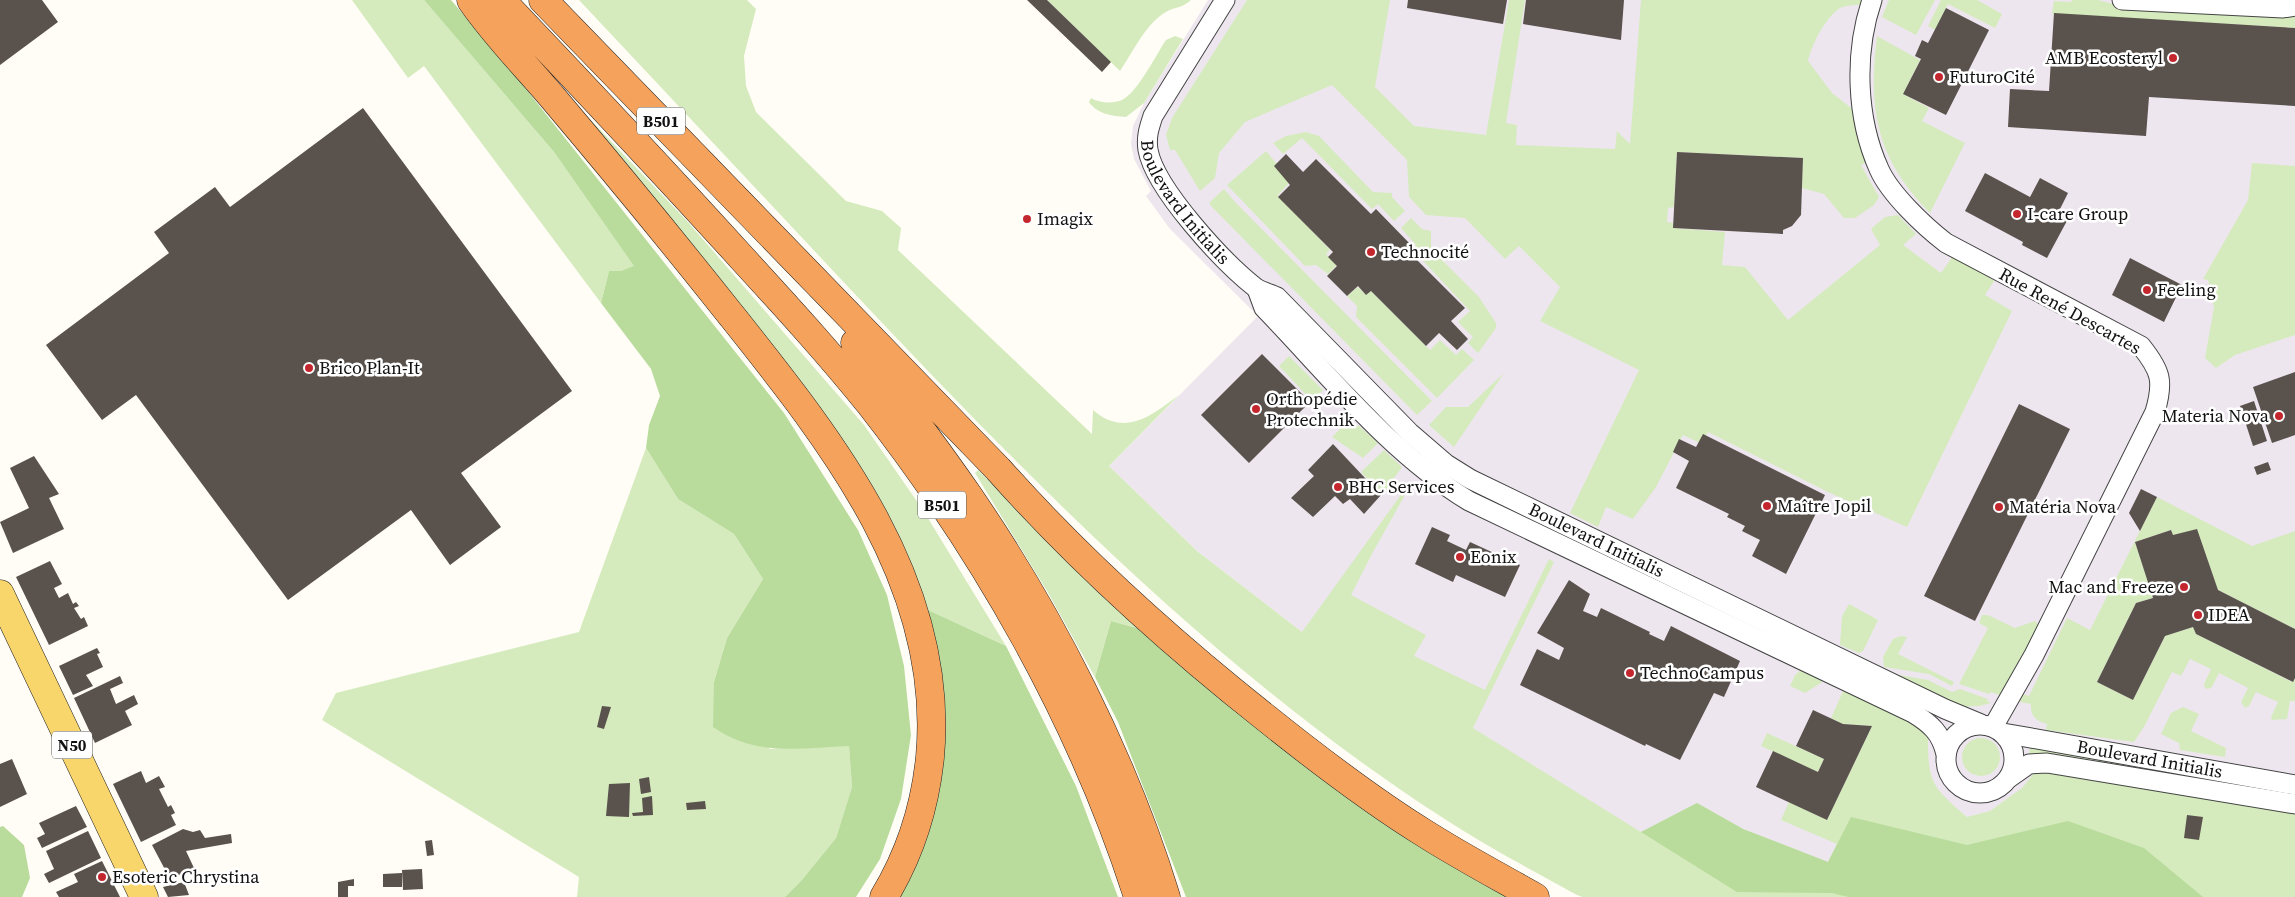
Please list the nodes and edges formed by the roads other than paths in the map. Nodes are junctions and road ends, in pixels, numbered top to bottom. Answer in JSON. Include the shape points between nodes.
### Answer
{"nodes":[{"id":1,"x":471,"y":0,"type":"edge"},
{"id":2,"x":501,"y":0,"type":"edge"},
{"id":3,"x":543,"y":0,"type":"edge"},
{"id":4,"x":1225,"y":0,"type":"edge"},
{"id":5,"x":1872,"y":0,"type":"edge"},
{"id":6,"x":2122,"y":0,"type":"edge"},
{"id":7,"x":2295,"y":6,"type":"edge"},
{"id":8,"x":778,"y":243,"type":"junction"},
{"id":9,"x":1258,"y":289,"type":"junction"},
{"id":10,"x":0,"y":594,"type":"edge"},
{"id":11,"x":1992,"y":728,"type":"junction"},
{"id":12,"x":1946,"y":754,"type":"junction"},
{"id":13,"x":2009,"y":778,"type":"junction"},
{"id":14,"x":2295,"y":785,"type":"edge"},
{"id":15,"x":2295,"y":804,"type":"edge"},
{"id":16,"x":144,"y":897,"type":"edge"},
{"id":17,"x":884,"y":897,"type":"edge"},
{"id":18,"x":1138,"y":897,"type":"edge"},
{"id":19,"x":1166,"y":897,"type":"edge"},
{"id":20,"x":1535,"y":897,"type":"edge"}],
"edges":[{"from":1,"to":17,"type":"highway","via":[[787,385],[862,495],[884,536],[906,585],[921,636],[930,685],[932,734],[927,782],[917,827],[898,875]]},
{"from":2,"to":18,"type":"highway","number":"B501","via":[[806,329],[918,469],[976,554],[1024,637],[1095,780]]},
{"from":3,"to":8,"type":"highway","number":"B501"},
{"from":4,"to":9,"type":"street","name":"Boulevard Initialis","via":[[1153,116],[1147,136],[1148,151],[1162,184],[1181,211]]},
{"from":5,"to":11,"type":"street","name":"Rue René Descartes","via":[[1864,22],[1860,62],[1866,130],[1879,171],[1896,194],[1926,227],[1946,243],[2141,346],[2156,364],[2161,380],[2155,412],[2034,655]]},
{"from":6,"to":7,"type":"street"},
{"from":8,"to":19,"type":"highway","number":"B501","via":[[920,427],[1016,570],[1058,644],[1108,745],[1139,819]]},
{"from":8,"to":20,"type":"highway","via":[[1045,521],[1173,641],[1282,731],[1423,833]]},
{"from":9,"to":11,"type":"street","name":"Boulevard Initialis","via":[[1277,297],[1410,433],[1446,464],[1470,479],[1945,709]]},
{"from":9,"to":12,"type":"street","name":"Boulevard Initialis","via":[[1264,308],[1357,406],[1416,464],[1452,490],[1928,722],[1938,733]]},
{"from":10,"to":16,"type":"main road","number":"N50"},
{"from":11,"to":12,"type":"street","name":"Boulevard Initialis","via":[[1971,725],[1958,732]]},
{"from":11,"to":13,"type":"street","via":[[2014,749]]},
{"from":11,"to":14,"type":"street","name":"Boulevard Initialis"},
{"from":12,"to":13,"type":"street","name":"Boulevard Initialis","via":[[1950,776],[1968,791],[1991,792]]},
{"from":13,"to":15,"type":"street","name":"Boulevard Initialis","via":[[2029,764],[2047,763]]}]}
